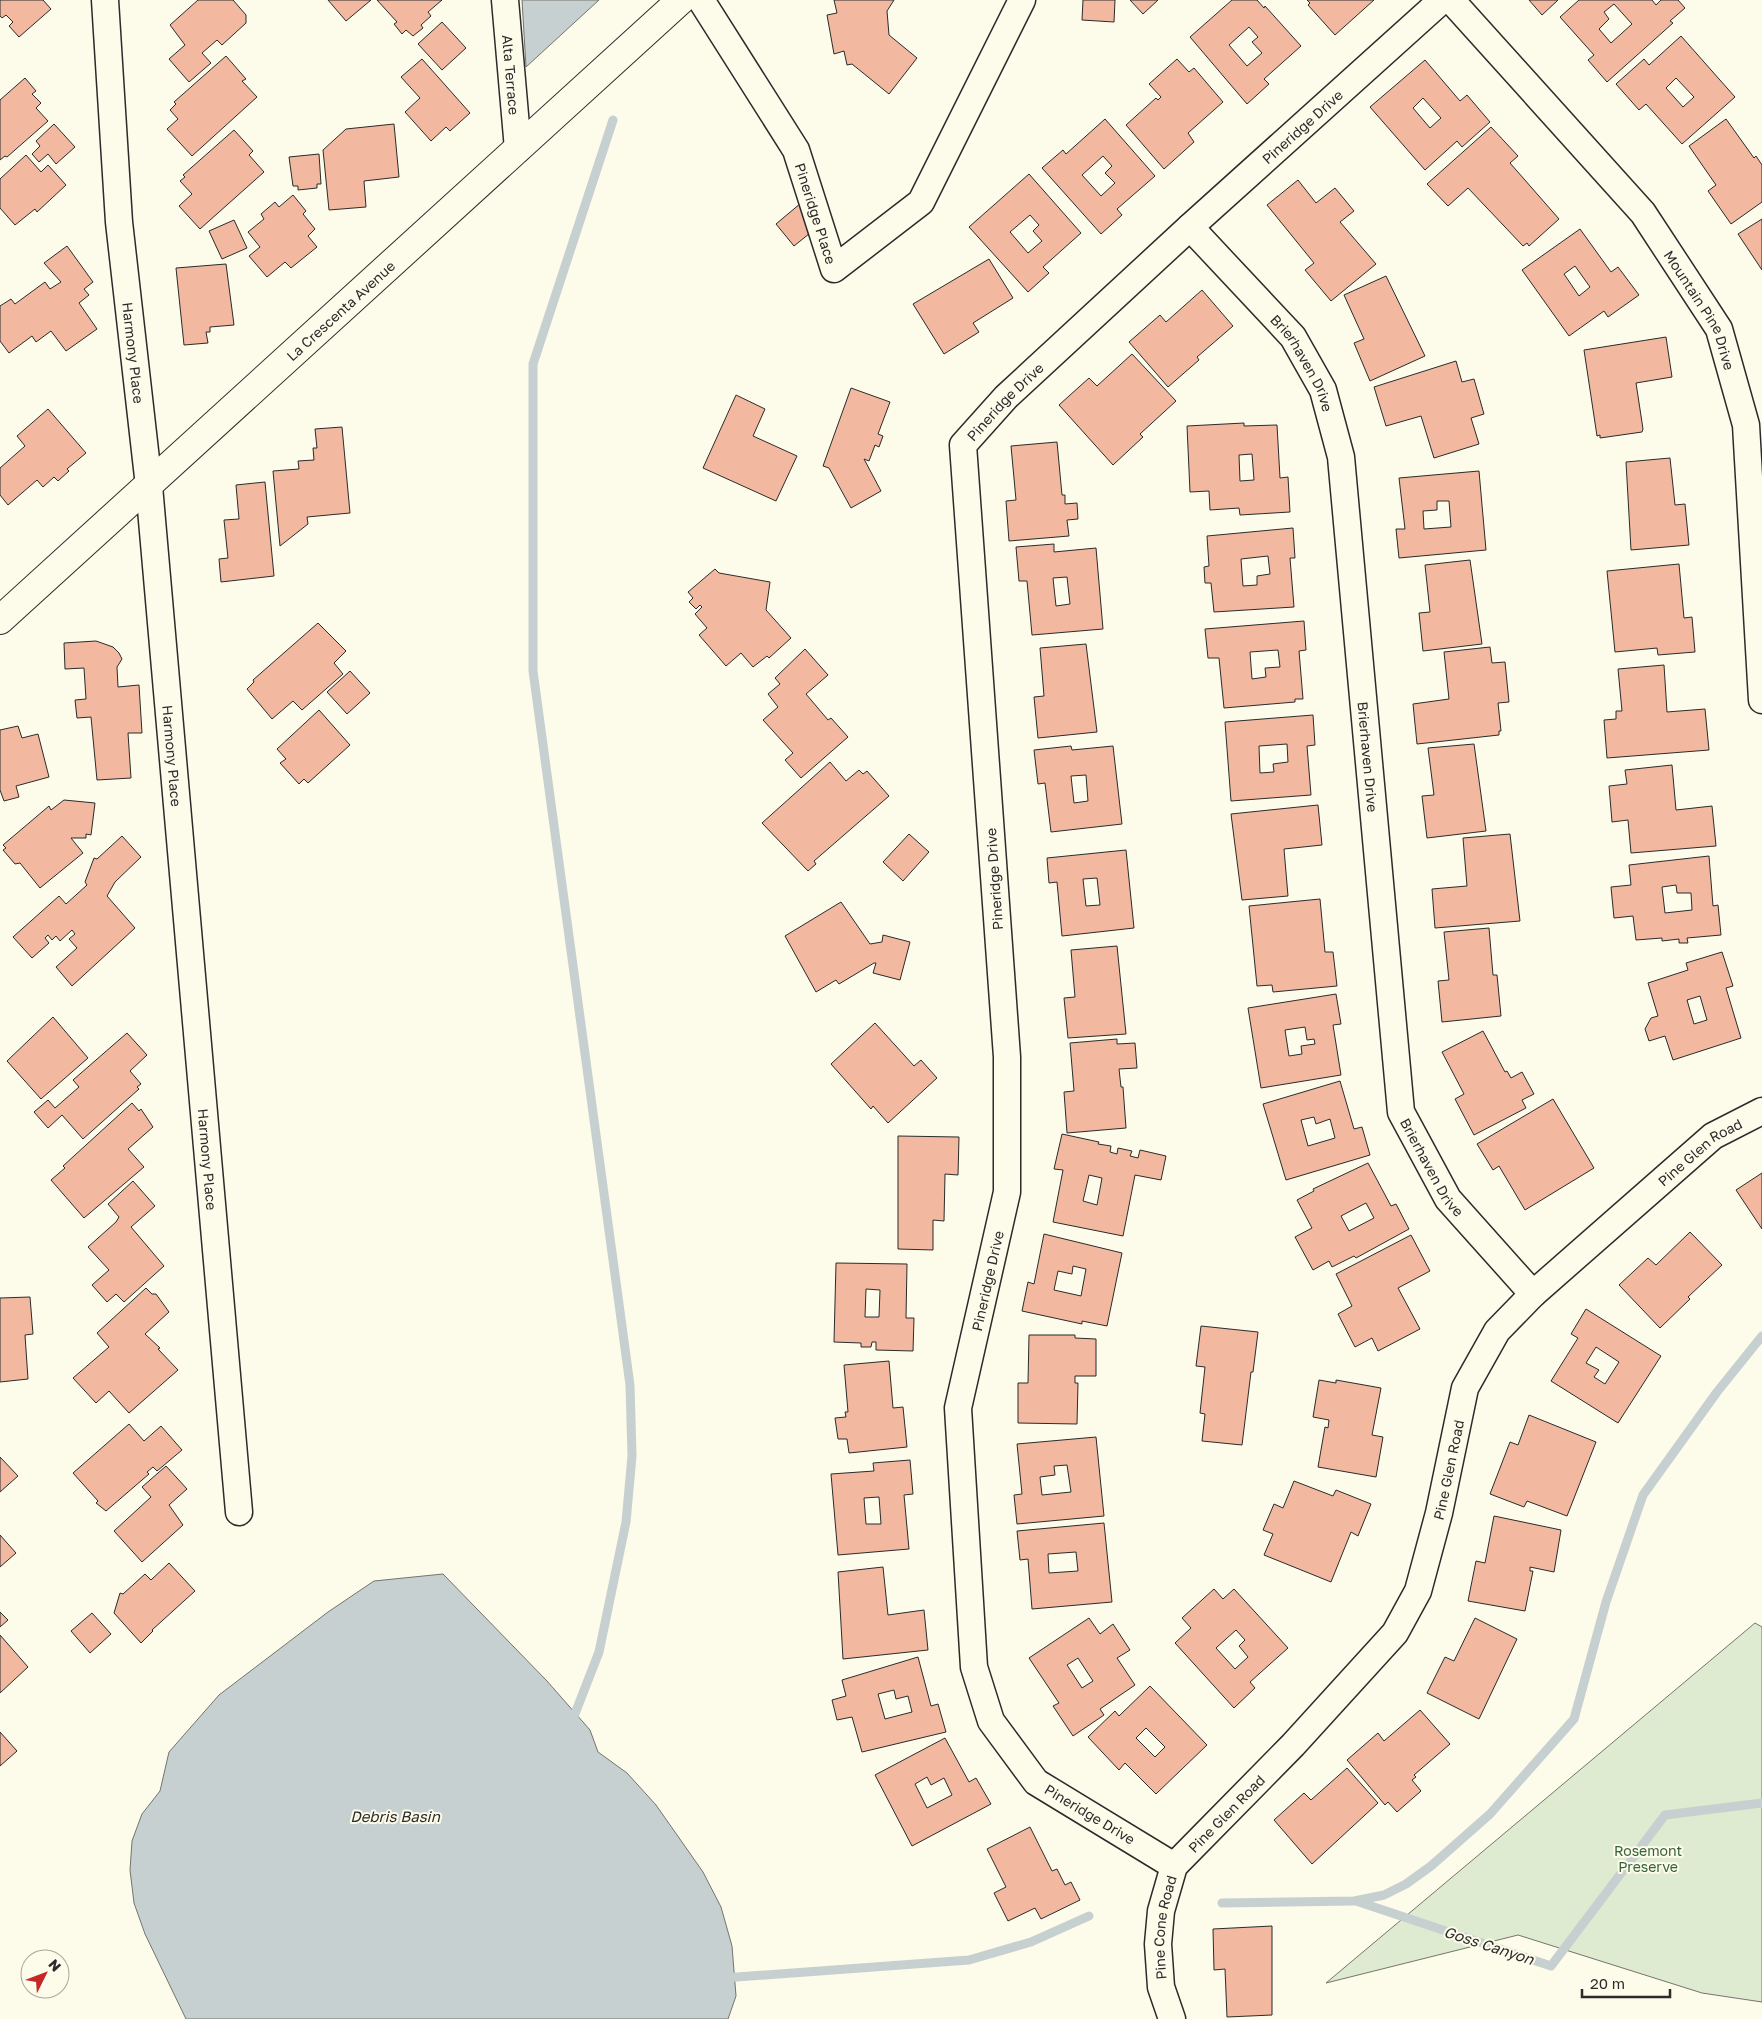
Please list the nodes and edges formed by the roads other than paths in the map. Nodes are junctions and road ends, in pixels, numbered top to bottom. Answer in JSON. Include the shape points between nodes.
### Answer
{"nodes":[{"id":1,"x":104,"y":0,"type":"edge"},
{"id":2,"x":505,"y":0,"type":"edge"},
{"id":3,"x":681,"y":0,"type":"edge"},
{"id":4,"x":701,"y":0,"type":"edge"},
{"id":5,"x":1022,"y":0,"type":"edge"},
{"id":6,"x":1442,"y":0,"type":"edge"},
{"id":7,"x":1451,"y":0,"type":"edge"},
{"id":8,"x":518,"y":149,"type":"junction"},
{"id":9,"x":1190,"y":227,"type":"junction"},
{"id":10,"x":149,"y":486,"type":"junction"},
{"id":11,"x":0,"y":620,"type":"edge"},
{"id":12,"x":1762,"y":700,"type":"edge"},
{"id":13,"x":1762,"y":1111,"type":"edge"},
{"id":14,"x":1533,"y":1294,"type":"junction"},
{"id":15,"x":239,"y":1512,"type":"dead end"},
{"id":16,"x":1174,"y":1866,"type":"junction"},
{"id":17,"x":1172,"y":2019,"type":"edge"}],
"edges":[{"from":1,"to":10,"type":"street","name":"Harmony Place","via":[[119,222]]},
{"from":2,"to":8,"type":"street","name":"Alta Terrace"},
{"from":3,"to":8,"type":"street","name":"La Crescenta Avenue"},
{"from":4,"to":5,"type":"street","name":"Pineridge Place","via":[[796,150],[834,269],[921,202]]},
{"from":6,"to":9,"type":"street","name":"Pineridge Drive"},
{"from":7,"to":12,"type":"street","name":"Mountain Pine Drive","via":[[1643,213],[1719,329],[1746,425]]},
{"from":8,"to":10,"type":"street","name":"La Crescenta Avenue"},
{"from":9,"to":14,"type":"street","name":"Brierhaven Drive","via":[[1294,337],[1323,390],[1341,457],[1401,1112],[1448,1199]]},
{"from":9,"to":16,"type":"street","name":"Pineridge Drive","via":[[1006,397],[962,445],[1007,1067],[1007,1192],[958,1408],[974,1667],[991,1721],[1036,1782]]},
{"from":10,"to":11,"type":"street","name":"La Crescenta Avenue"},
{"from":10,"to":15,"type":"street","name":"Harmony Place"},
{"from":13,"to":14,"type":"street","name":"Pine Glen Road","via":[[1713,1136]]},
{"from":14,"to":16,"type":"street","name":"Pine Glen Road","via":[[1497,1331],[1465,1388],[1439,1513],[1418,1591],[1395,1633],[1294,1745]]},
{"from":16,"to":17,"type":"street","name":"Pine Cone Road","via":[[1161,1912],[1158,1944],[1161,1987]]}]}
